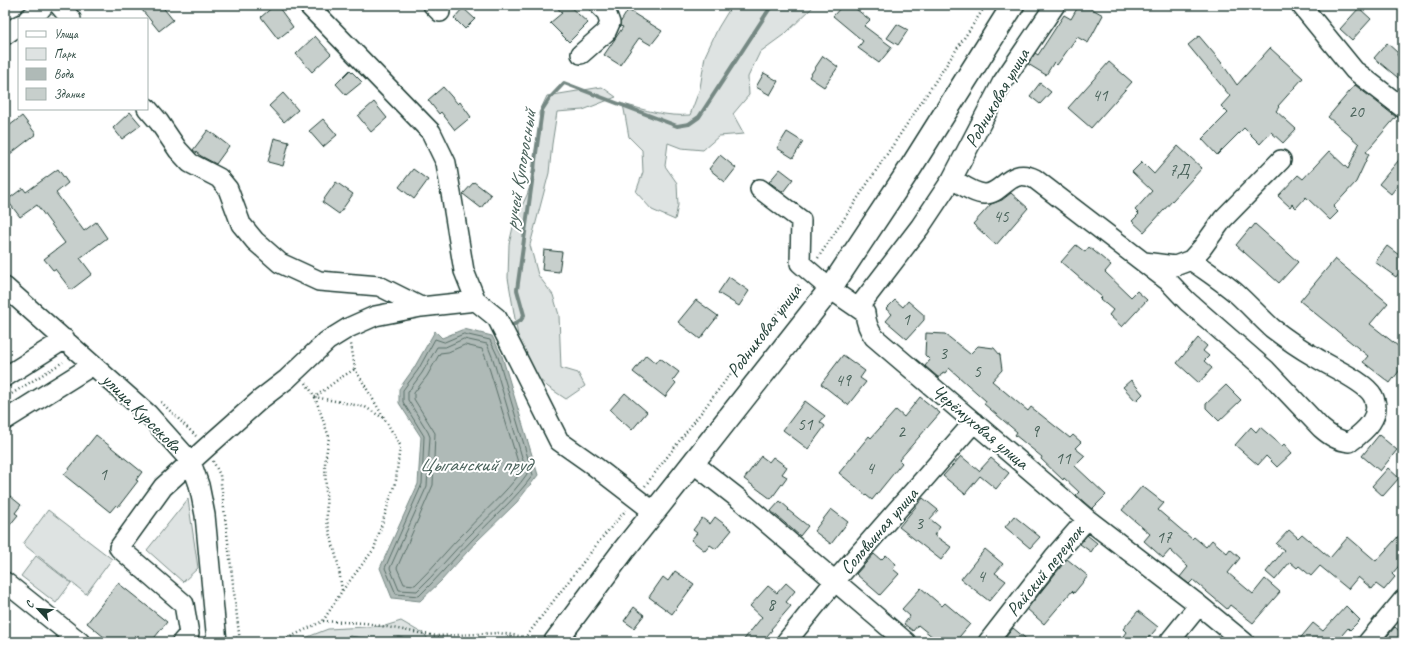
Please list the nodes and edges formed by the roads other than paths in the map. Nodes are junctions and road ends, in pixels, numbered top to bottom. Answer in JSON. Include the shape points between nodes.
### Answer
{"nodes":[{"id":1,"x":44,"y":5,"type":"edge"},
{"id":2,"x":59,"y":5,"type":"edge"},
{"id":3,"x":308,"y":5,"type":"edge"},
{"id":4,"x":599,"y":5,"type":"edge"},
{"id":5,"x":1013,"y":5,"type":"edge"},
{"id":6,"x":1055,"y":5,"type":"edge"},
{"id":7,"x":1301,"y":5,"type":"edge"},
{"id":8,"x":29,"y":18,"type":"edge"},
{"id":9,"x":70,"y":18,"type":"edge"},
{"id":10,"x":18,"y":26,"type":"edge"},
{"id":11,"x":5,"y":35,"type":"edge"},
{"id":12,"x":581,"y":54,"type":"dead end"},
{"id":13,"x":1403,"y":108,"type":"edge"},
{"id":14,"x":148,"y":109,"type":"edge"},
{"id":15,"x":1281,"y":160,"type":"dead end"},
{"id":16,"x":952,"y":179,"type":"junction"},
{"id":17,"x":760,"y":189,"type":"dead end"},
{"id":18,"x":1191,"y":260,"type":"junction"},
{"id":19,"x":1142,"y":262,"type":"junction"},
{"id":20,"x":5,"y":287,"type":"edge"},
{"id":21,"x":830,"y":289,"type":"junction"},
{"id":22,"x":476,"y":301,"type":"junction"},
{"id":23,"x":421,"y":307,"type":"junction"},
{"id":24,"x":858,"y":308,"type":"junction"},
{"id":25,"x":65,"y":339,"type":"junction"},
{"id":26,"x":93,"y":365,"type":"junction"},
{"id":27,"x":5,"y":377,"type":"edge"},
{"id":28,"x":5,"y":420,"type":"edge"},
{"id":29,"x":974,"y":422,"type":"junction"},
{"id":30,"x":191,"y":462,"type":"junction"},
{"id":31,"x":693,"y":463,"type":"junction"},
{"id":32,"x":654,"y":512,"type":"junction"},
{"id":33,"x":1087,"y":518,"type":"junction"},
{"id":34,"x":835,"y":581,"type":"junction"},
{"id":35,"x":5,"y":582,"type":"edge"},
{"id":36,"x":1199,"y":605,"type":"junction"},
{"id":37,"x":1401,"y":608,"type":"edge"},
{"id":38,"x":80,"y":642,"type":"edge"},
{"id":39,"x":182,"y":642,"type":"edge"},
{"id":40,"x":217,"y":642,"type":"edge"},
{"id":41,"x":555,"y":642,"type":"edge"},
{"id":42,"x":786,"y":642,"type":"edge"},
{"id":43,"x":906,"y":642,"type":"edge"},
{"id":44,"x":988,"y":642,"type":"edge"},
{"id":45,"x":1169,"y":642,"type":"edge"},
{"id":46,"x":1244,"y":642,"type":"edge"},
{"id":47,"x":1368,"y":642,"type":"edge"}],
"edges":[{"from":1,"to":8,"type":"street"},
{"from":2,"to":9,"type":"street"},
{"from":3,"to":22,"type":"street","via":[[430,132],[446,163],[464,271]]},
{"from":4,"to":12,"type":"street","via":[[606,12],[610,23],[606,32]]},
{"from":5,"to":21,"type":"main road","name":"Родниковая улица","via":[[912,167]]},
{"from":6,"to":16,"type":"street","name":"Родниковая улица","via":[[1002,83]]},
{"from":7,"to":13,"type":"street","via":[[1354,70]]},
{"from":10,"to":11,"type":"street"},
{"from":14,"to":23,"type":"street","via":[[190,163],[219,178],[228,189],[241,224],[255,241],[280,263],[319,281],[379,286]]},
{"from":15,"to":18,"type":"street","via":[[1223,219]]},
{"from":16,"to":19,"type":"street","via":[[974,191],[986,194],[992,193],[1017,177],[1024,175],[1035,178]]},
{"from":16,"to":24,"type":"street","name":"Родниковая улица","via":[[920,227]]},
{"from":17,"to":21,"type":"street","name":"Черёмуховая улица","via":[[800,220],[800,263]]},
{"from":18,"to":19,"type":"street","via":[[1175,266]]},
{"from":18,"to":19,"type":"street","via":[[1237,294],[1273,328],[1314,357],[1368,389],[1376,406],[1370,425],[1350,442],[1330,436],[1266,370],[1187,301],[1168,281]]},
{"from":20,"to":25,"type":"street","name":"улица Курсекова"},
{"from":21,"to":24,"type":"street","name":"Черёмуховая улица"},
{"from":21,"to":31,"type":"main road","name":"Родниковая улица"},
{"from":22,"to":23,"type":"street"},
{"from":22,"to":32,"type":"street","via":[[497,318],[559,441]]},
{"from":23,"to":30,"type":"street","via":[[375,316],[348,328],[327,342]]},
{"from":24,"to":29,"type":"street","name":"Черёмуховая улица","via":[[865,313],[868,330],[874,337]]},
{"from":25,"to":26,"type":"street","name":"улица Курсекова"},
{"from":25,"to":27,"type":"street"},
{"from":26,"to":28,"type":"street"},
{"from":26,"to":30,"type":"street","name":"улица Курсекова","via":[[148,414]]},
{"from":29,"to":33,"type":"street","name":"Черёмуховая улица"},
{"from":29,"to":34,"type":"street","name":"Соловьиная улица"},
{"from":30,"to":39,"type":"street","via":[[163,487],[119,548],[184,604],[189,634]]},
{"from":30,"to":40,"type":"street","name":"улица Курсекова","via":[[205,515]]},
{"from":31,"to":32,"type":"main road","name":"Родниковая улица"},
{"from":31,"to":34,"type":"street"},
{"from":32,"to":41,"type":"main road","name":"Родниковая улица"},
{"from":33,"to":36,"type":"street","name":"Черёмуховая улица"},
{"from":33,"to":44,"type":"street","name":"Райский переулок"},
{"from":34,"to":42,"type":"street","name":"Соловьиная улица"},
{"from":34,"to":43,"type":"street"},
{"from":35,"to":38,"type":"street"},
{"from":36,"to":45,"type":"street"},
{"from":36,"to":46,"type":"street","name":"Черёмуховая улица"},
{"from":37,"to":47,"type":"street"}]}
